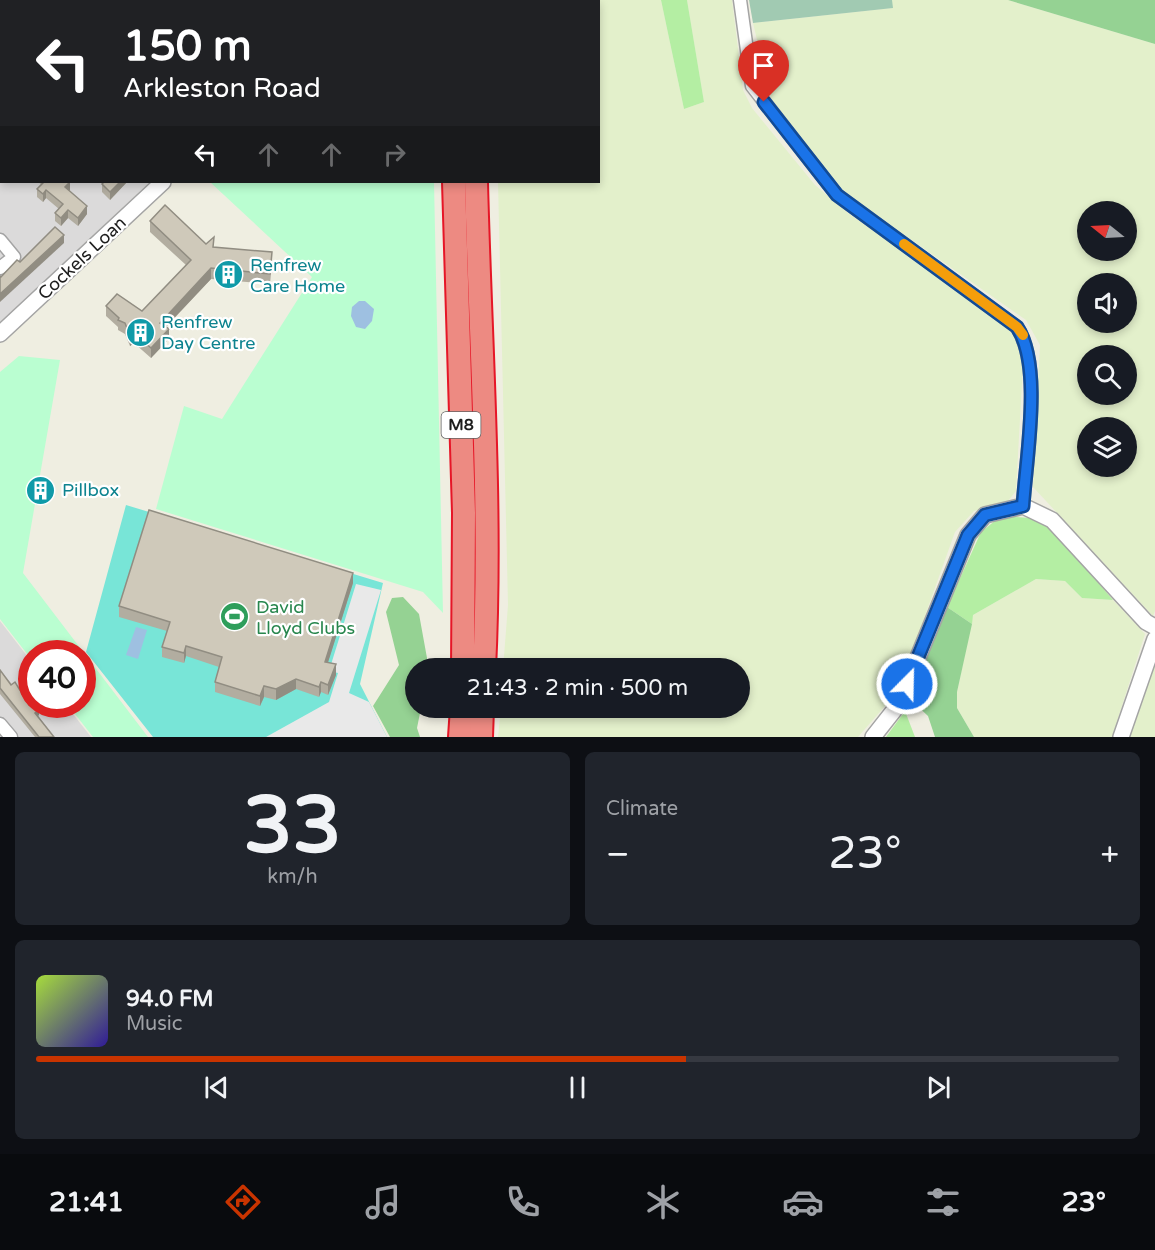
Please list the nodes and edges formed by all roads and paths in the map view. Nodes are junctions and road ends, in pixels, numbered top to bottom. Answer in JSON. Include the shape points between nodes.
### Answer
{"nodes":[{"id":1,"x":740,"y":0,"type":"edge"},
{"id":2,"x":162,"y":183,"type":"edge"},
{"id":3,"x":454,"y":183,"type":"edge"},
{"id":4,"x":476,"y":183,"type":"edge"},
{"id":5,"x":0,"y":240,"type":"edge"},
{"id":6,"x":0,"y":268,"type":"edge"},
{"id":7,"x":0,"y":334,"type":"edge"},
{"id":8,"x":1023,"y":506,"type":"junction"},
{"id":9,"x":1155,"y":627,"type":"edge"},
{"id":10,"x":1155,"y":639,"type":"edge"},
{"id":11,"x":463,"y":658,"type":"edge"},
{"id":12,"x":485,"y":658,"type":"edge"},
{"id":13,"x":461,"y":718,"type":"edge"},
{"id":14,"x":482,"y":718,"type":"edge"},
{"id":15,"x":0,"y":723,"type":"edge"},
{"id":16,"x":11,"y":737,"type":"edge"},
{"id":17,"x":460,"y":737,"type":"edge"},
{"id":18,"x":481,"y":737,"type":"edge"},
{"id":19,"x":873,"y":737,"type":"edge"},
{"id":20,"x":1121,"y":737,"type":"edge"}],
"edges":[{"from":1,"to":8,"type":"street","via":[[752,86],[837,195],[1017,327],[1026,340],[1031,382]]},
{"from":2,"to":7,"type":"street","name":"Cockels Loan"},
{"from":3,"to":11,"type":"highway","number":"M8","via":[[464,513]]},
{"from":4,"to":12,"type":"highway","number":"M8","via":[[485,475]]},
{"from":5,"to":6,"type":"street","via":[[14,257]]},
{"from":8,"to":9,"type":"street","via":[[1052,520],[1146,622]]},
{"from":8,"to":19,"type":"street","via":[[985,515],[968,535],[899,704]]},
{"from":10,"to":20,"type":"street"},
{"from":13,"to":17,"type":"highway"},
{"from":14,"to":18,"type":"highway"},
{"from":15,"to":16,"type":"street"}]}
